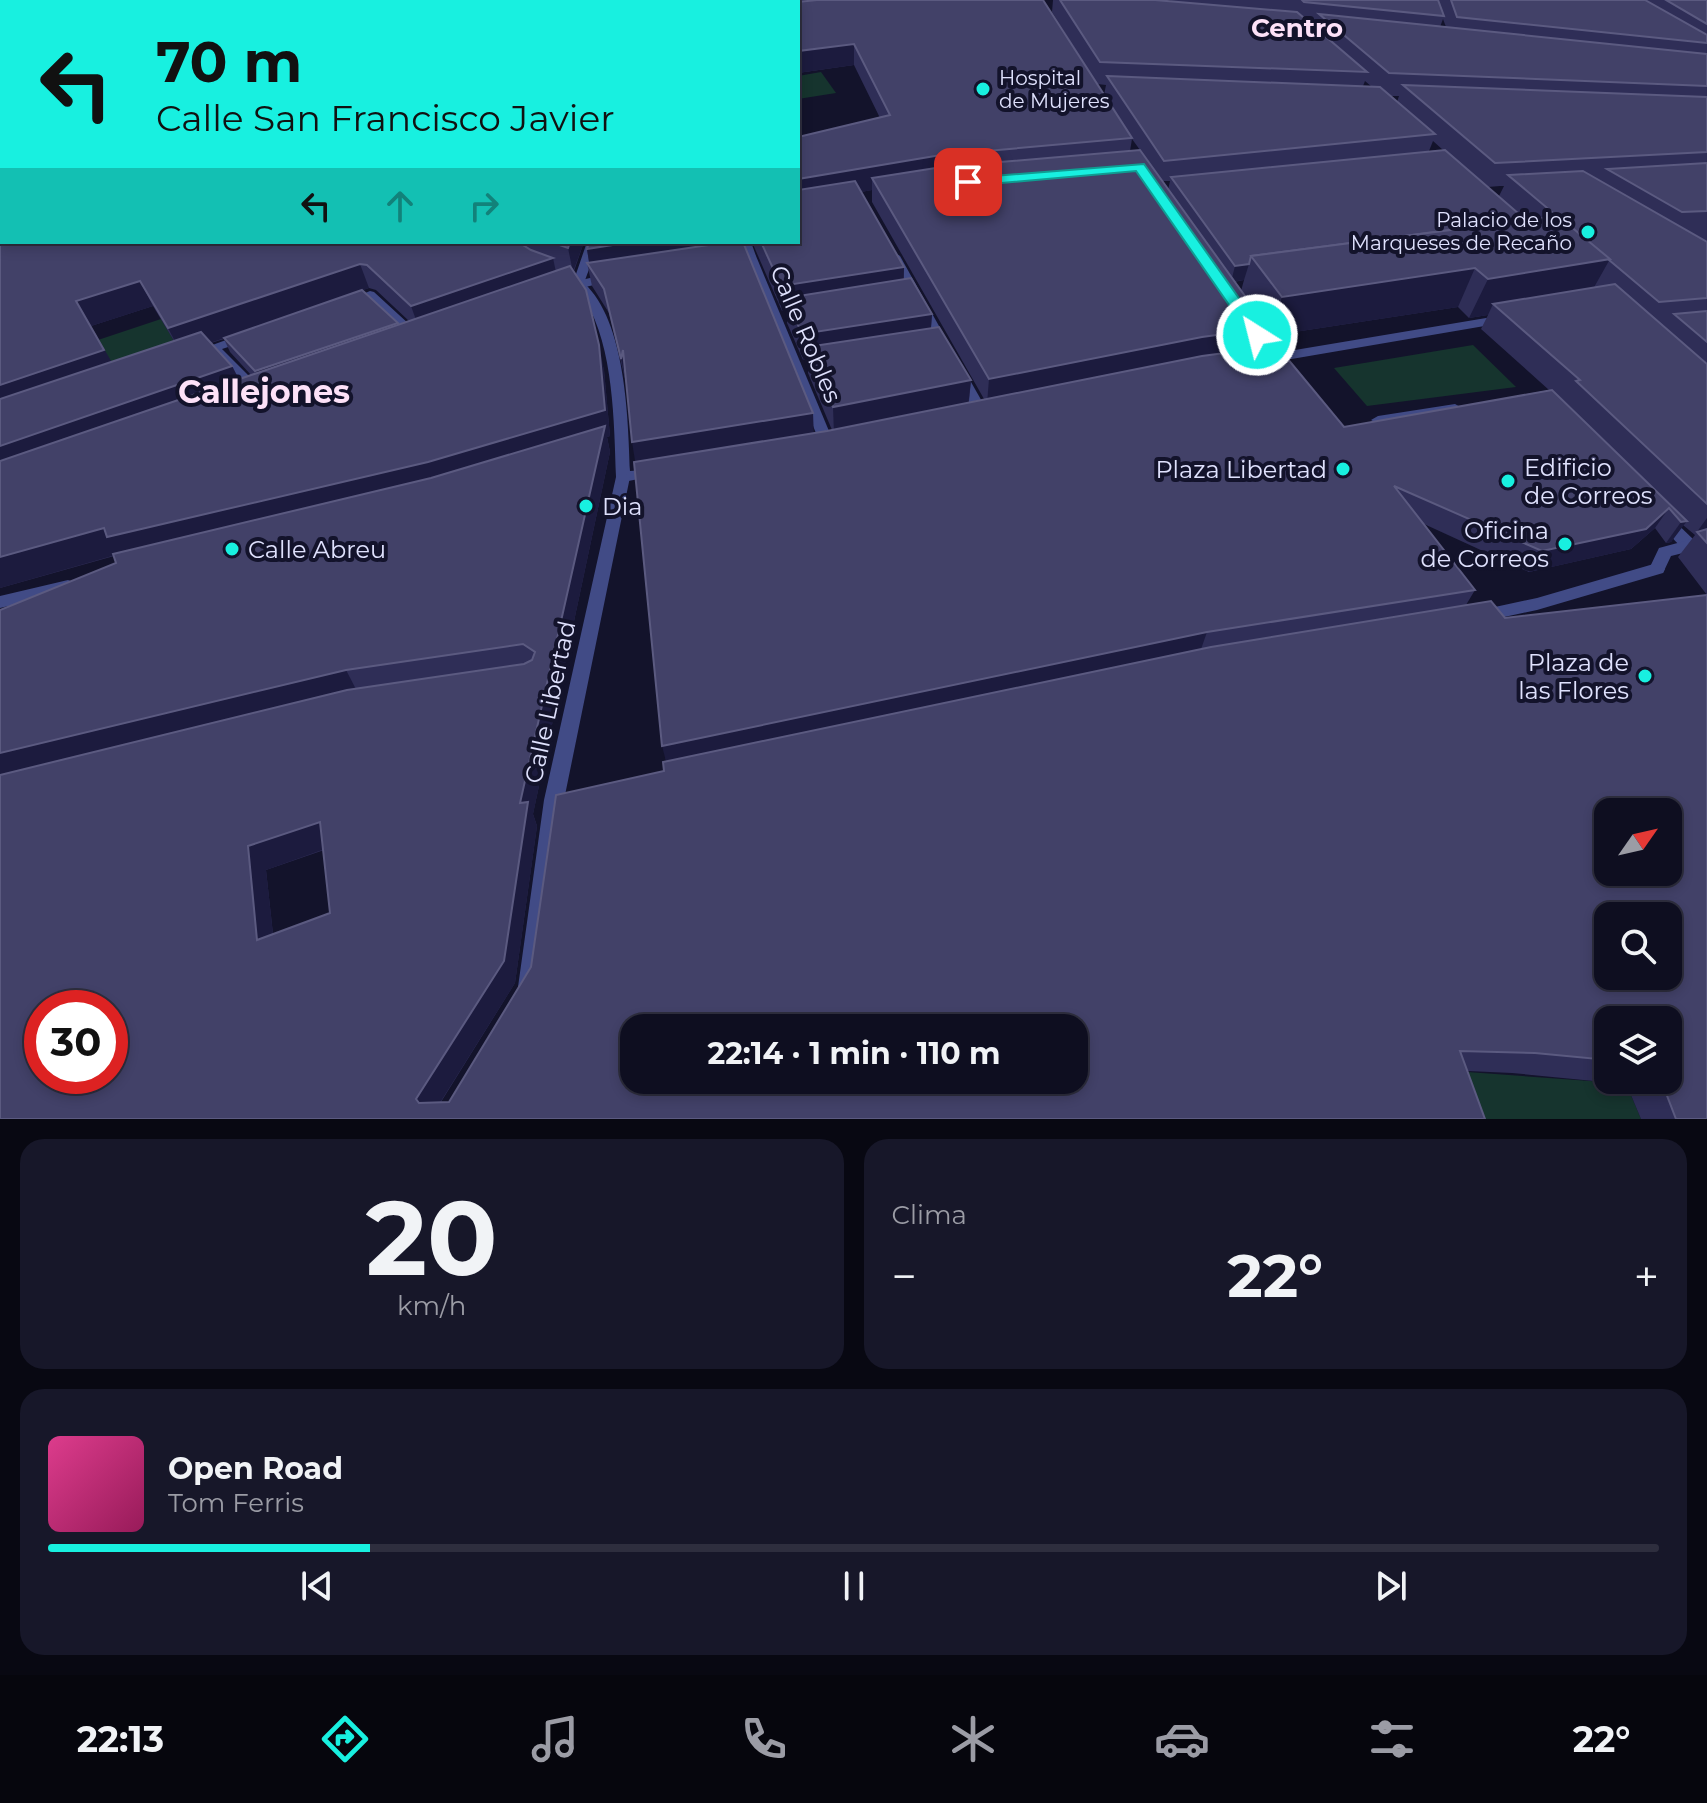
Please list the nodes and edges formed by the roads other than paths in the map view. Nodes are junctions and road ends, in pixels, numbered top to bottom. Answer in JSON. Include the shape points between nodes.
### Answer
{"nodes":[{"id":1,"x":885,"y":240,"type":"edge"},
{"id":2,"x":592,"y":244,"type":"edge"},
{"id":3,"x":746,"y":244,"type":"edge"},
{"id":4,"x":750,"y":256,"type":"junction"},
{"id":5,"x":719,"y":261,"type":"edge"},
{"id":6,"x":554,"y":274,"type":"edge"},
{"id":7,"x":626,"y":275,"type":"edge"},
{"id":8,"x":579,"y":282,"type":"junction"},
{"id":9,"x":550,"y":293,"type":"edge"},
{"id":10,"x":916,"y":296,"type":"junction"},
{"id":11,"x":901,"y":298,"type":"edge"},
{"id":12,"x":342,"y":305,"type":"edge"},
{"id":13,"x":1241,"y":313,"type":"edge"},
{"id":14,"x":1526,"y":315,"type":"edge"},
{"id":15,"x":256,"y":333,"type":"edge"},
{"id":16,"x":432,"y":334,"type":"edge"},
{"id":17,"x":418,"y":340,"type":"junction"},
{"id":18,"x":403,"y":345,"type":"edge"},
{"id":19,"x":214,"y":347,"type":"junction"},
{"id":20,"x":185,"y":358,"type":"edge"},
{"id":21,"x":1274,"y":358,"type":"junction"},
{"id":22,"x":1258,"y":360,"type":"edge"},
{"id":23,"x":274,"y":391,"type":"edge"},
{"id":24,"x":260,"y":396,"type":"junction"},
{"id":25,"x":246,"y":401,"type":"edge"},
{"id":26,"x":1470,"y":405,"type":"edge"},
{"id":27,"x":997,"y":409,"type":"edge"},
{"id":28,"x":1378,"y":420,"type":"edge"},
{"id":29,"x":812,"y":445,"type":"edge"},
{"id":30,"x":670,"y":469,"type":"edge"},
{"id":31,"x":623,"y":477,"type":"junction"},
{"id":32,"x":1656,"y":512,"type":"edge"},
{"id":33,"x":1707,"y":541,"type":"edge"},
{"id":34,"x":1688,"y":544,"type":"junction"},
{"id":35,"x":91,"y":580,"type":"edge"},
{"id":36,"x":0,"y":602,"type":"edge"},
{"id":37,"x":1462,"y":620,"type":"edge"},
{"id":38,"x":520,"y":1000,"type":"edge"}],
"edges":[{"from":1,"to":10,"type":"street"},
{"from":2,"to":8,"type":"street"},
{"from":3,"to":4,"type":"street","name":"Calle Robles"},
{"from":4,"to":5,"type":"street"},
{"from":4,"to":29,"type":"street","name":"Calle Robles","via":[[784,317],[834,441]]},
{"from":6,"to":8,"type":"street"},
{"from":7,"to":8,"type":"street"},
{"from":8,"to":9,"type":"street"},
{"from":8,"to":31,"type":"street","name":"Calle Libertad","via":[[600,314],[614,370],[615,442]]},
{"from":10,"to":11,"type":"street"},
{"from":10,"to":27,"type":"street","via":[[936,346],[974,414]]},
{"from":12,"to":17,"type":"street","via":[[370,295]]},
{"from":13,"to":21,"type":"street"},
{"from":14,"to":21,"type":"street"},
{"from":15,"to":19,"type":"street"},
{"from":16,"to":17,"type":"street"},
{"from":17,"to":18,"type":"street"},
{"from":19,"to":20,"type":"street"},
{"from":19,"to":24,"type":"street"},
{"from":21,"to":22,"type":"street"},
{"from":23,"to":24,"type":"street"},
{"from":24,"to":25,"type":"street"},
{"from":26,"to":28,"type":"street"},
{"from":30,"to":31,"type":"street"},
{"from":31,"to":38,"type":"street","name":"Calle Libertad","via":[[528,987]]},
{"from":32,"to":34,"type":"street"},
{"from":33,"to":34,"type":"street"},
{"from":34,"to":37,"type":"street","via":[[1665,552],[1657,569]]},
{"from":35,"to":36,"type":"street"}]}
